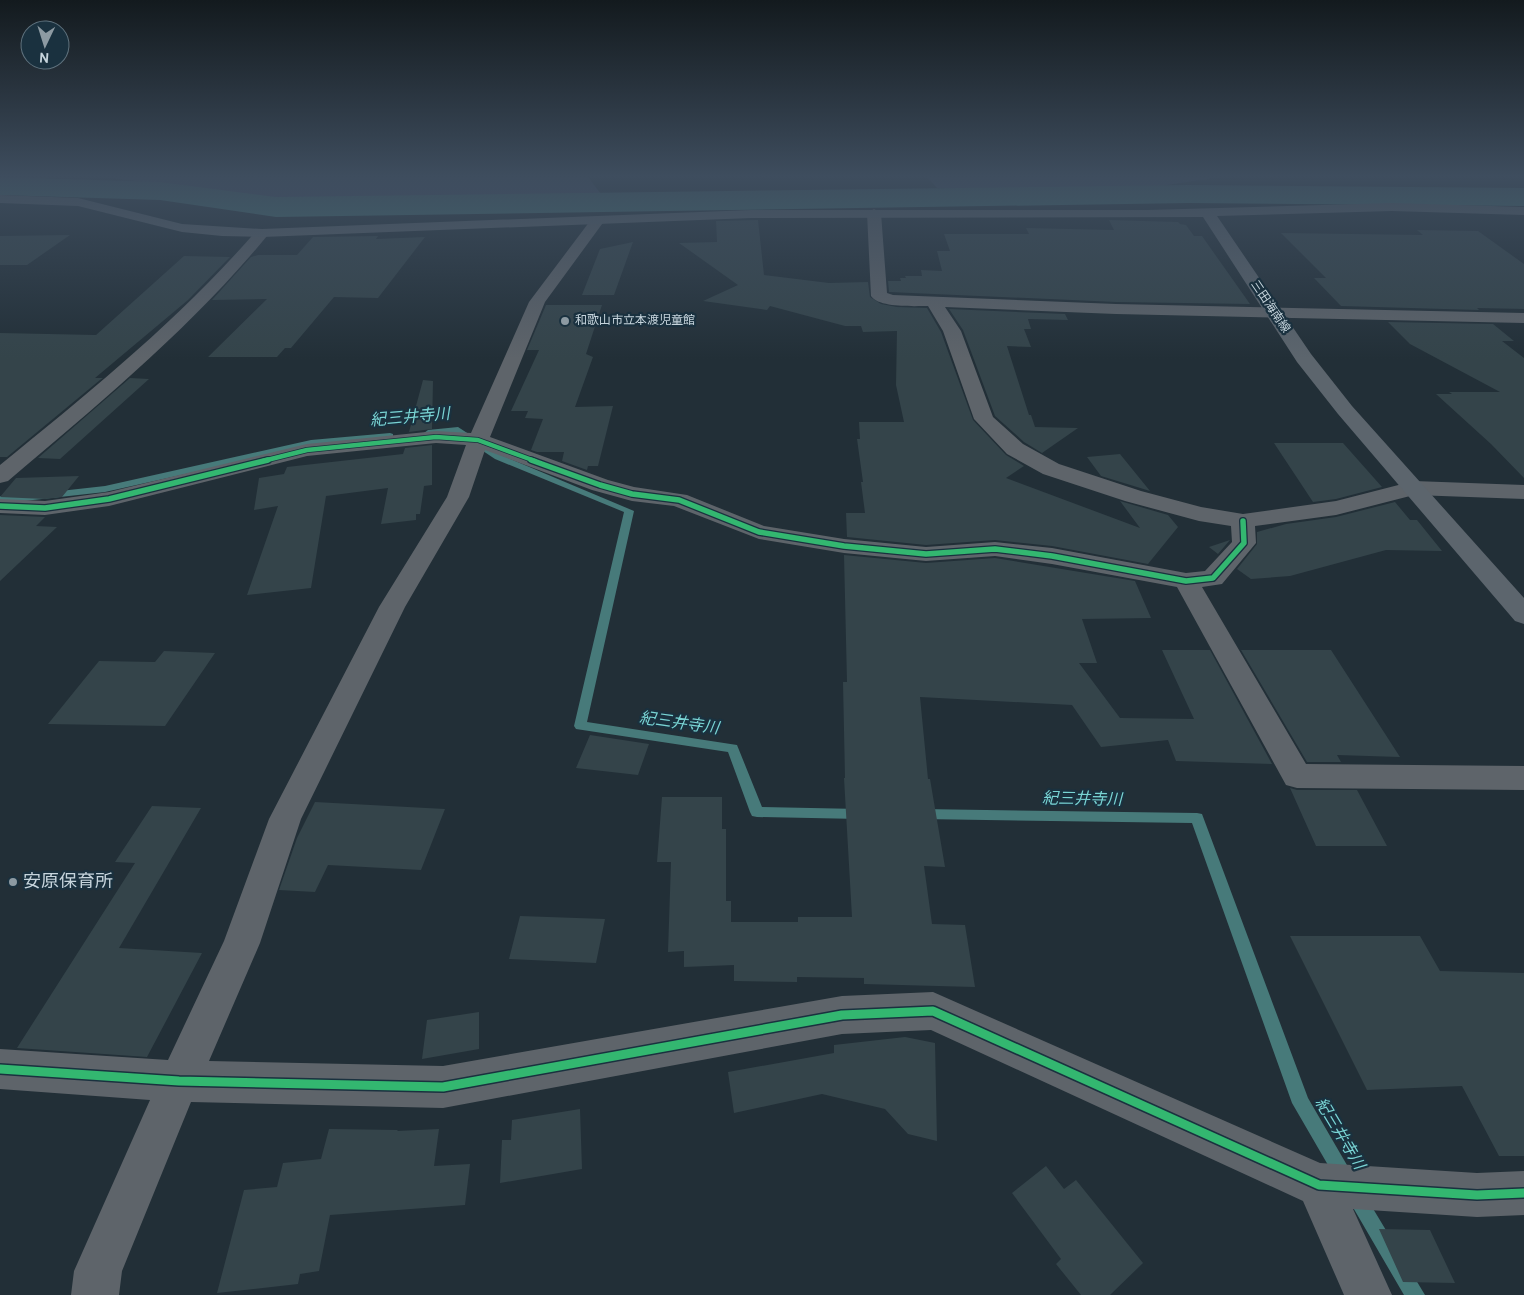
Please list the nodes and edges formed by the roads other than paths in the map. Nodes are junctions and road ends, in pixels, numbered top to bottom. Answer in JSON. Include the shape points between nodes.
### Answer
{"nodes":[{"id":1,"x":258,"y":237,"type":"edge"},
{"id":2,"x":585,"y":237,"type":"edge"},
{"id":3,"x":875,"y":237,"type":"edge"},
{"id":4,"x":1224,"y":237,"type":"edge"},
{"id":5,"x":933,"y":300,"type":"junction"},
{"id":6,"x":1274,"y":311,"type":"junction"},
{"id":7,"x":1524,"y":318,"type":"edge"},
{"id":8,"x":478,"y":440,"type":"junction"},
{"id":9,"x":0,"y":476,"type":"edge"},
{"id":10,"x":1414,"y":488,"type":"junction"},
{"id":11,"x":1524,"y":492,"type":"edge"},
{"id":12,"x":0,"y":506,"type":"edge"},
{"id":13,"x":1244,"y":521,"type":"junction"},
{"id":14,"x":1186,"y":581,"type":"junction"},
{"id":15,"x":1524,"y":615,"type":"edge"},
{"id":16,"x":1524,"y":778,"type":"edge"},
{"id":17,"x":0,"y":1069,"type":"edge"},
{"id":18,"x":179,"y":1081,"type":"junction"},
{"id":19,"x":1319,"y":1186,"type":"junction"},
{"id":20,"x":1524,"y":1193,"type":"edge"},
{"id":21,"x":95,"y":1295,"type":"edge"},
{"id":22,"x":1368,"y":1295,"type":"edge"}],
"edges":[{"from":1,"to":9,"type":"street","via":[[191,312]]},
{"from":2,"to":8,"type":"street","via":[[537,302]]},
{"from":3,"to":5,"type":"street","via":[[879,296],[891,300]]},
{"from":4,"to":6,"type":"main road","name":"三田海南線"},
{"from":5,"to":6,"type":"street","via":[[1116,309]]},
{"from":5,"to":13,"type":"street","via":[[952,332],[984,419],[1015,449],[1050,469],[1133,496],[1199,514]]},
{"from":6,"to":7,"type":"street"},
{"from":6,"to":10,"type":"main road","name":"三田海南線","via":[[1304,358],[1344,410]]},
{"from":8,"to":12,"type":"street","via":[[436,437],[307,450],[109,500],[45,508]]},
{"from":8,"to":14,"type":"street","via":[[600,485],[632,494],[678,500],[759,532],[844,546],[926,554],[995,550],[1052,556]]},
{"from":8,"to":18,"type":"street","via":[[458,497],[392,607],[285,819],[242,943]]},
{"from":10,"to":11,"type":"street"},
{"from":10,"to":13,"type":"street","via":[[1336,508]]},
{"from":10,"to":15,"type":"main road","name":"三田海南線"},
{"from":13,"to":14,"type":"street","via":[[1244,543],[1213,578]]},
{"from":14,"to":16,"type":"street","via":[[1297,776]]},
{"from":17,"to":18,"type":"street"},
{"from":18,"to":19,"type":"street","via":[[443,1087],[842,1015],[933,1011]]},
{"from":18,"to":21,"type":"street","via":[[98,1271]]},
{"from":19,"to":20,"type":"street","via":[[1477,1195]]},
{"from":19,"to":22,"type":"street"}]}
